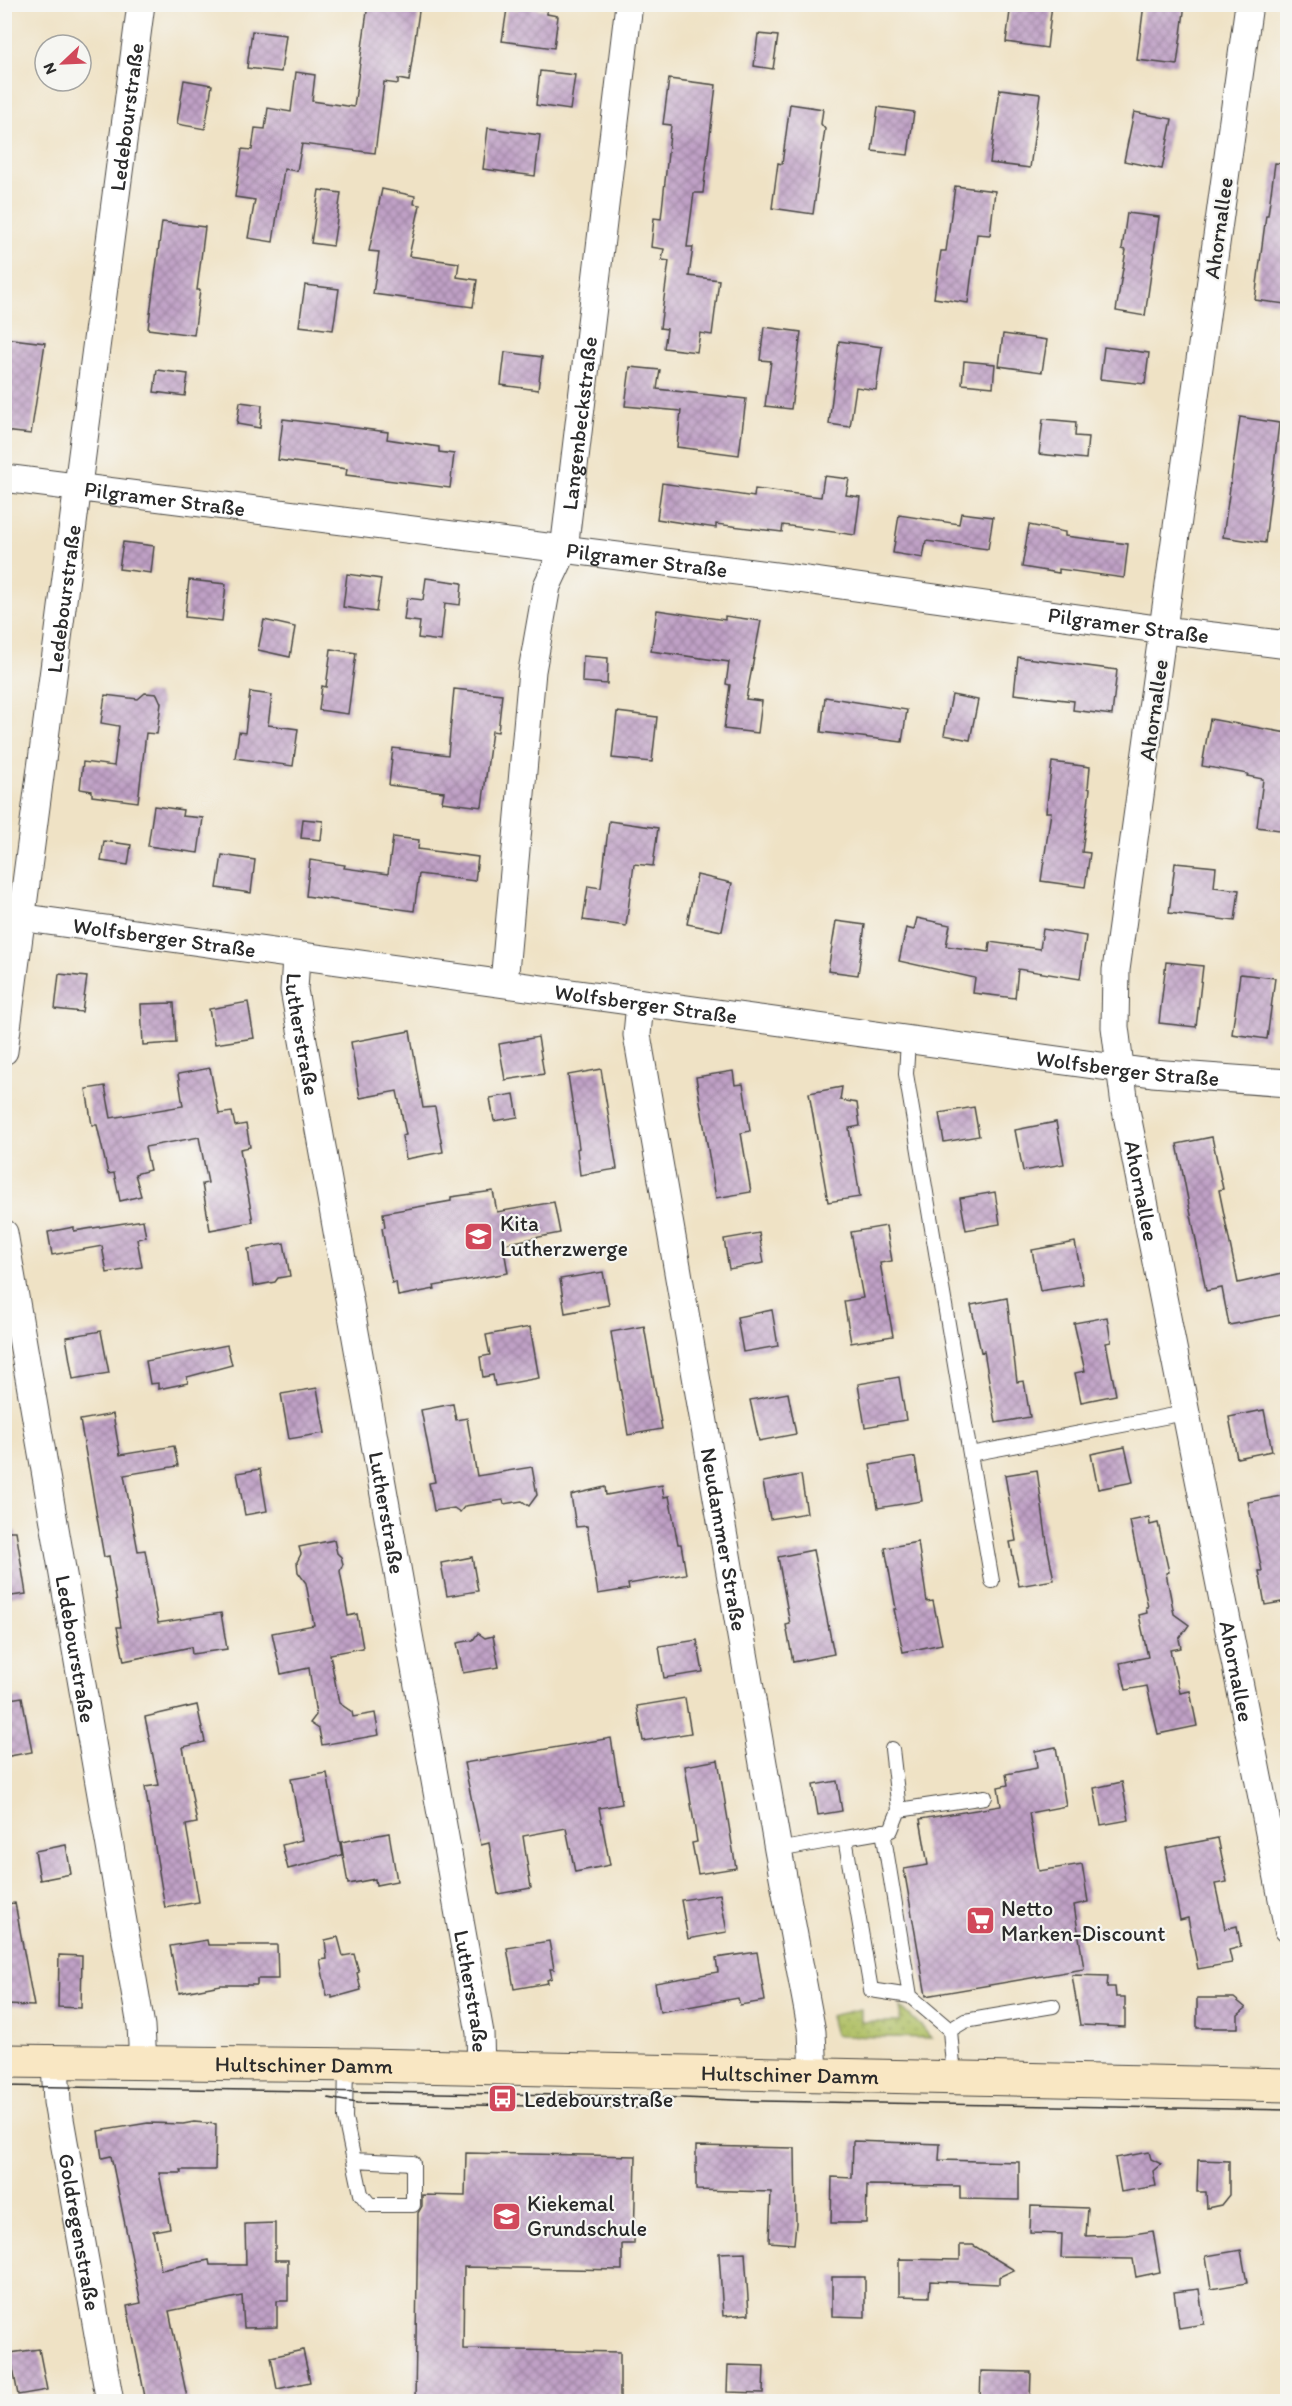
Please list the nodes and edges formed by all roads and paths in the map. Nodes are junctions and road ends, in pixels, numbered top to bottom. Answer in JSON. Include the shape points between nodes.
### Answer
{"nodes":[{"id":1,"x":141,"y":4,"type":"edge"},
{"id":2,"x":629,"y":4,"type":"edge"},
{"id":3,"x":1249,"y":4,"type":"edge"},
{"id":4,"x":4,"y":478,"type":"edge"},
{"id":5,"x":79,"y":488,"type":"junction"},
{"id":6,"x":564,"y":550,"type":"junction"},
{"id":7,"x":1164,"y":630,"type":"junction"},
{"id":8,"x":1287,"y":645,"type":"edge"},
{"id":9,"x":13,"y":916,"type":"edge"},
{"id":10,"x":296,"y":957,"type":"junction"},
{"id":11,"x":504,"y":983,"type":"junction"},
{"id":12,"x":640,"y":1003,"type":"junction"},
{"id":13,"x":908,"y":1041,"type":"junction"},
{"id":14,"x":4,"y":1051,"type":"edge"},
{"id":15,"x":1119,"y":1067,"type":"junction"},
{"id":16,"x":1287,"y":1083,"type":"edge"},
{"id":17,"x":4,"y":1233,"type":"edge"},
{"id":18,"x":1185,"y":1413,"type":"junction"},
{"id":19,"x":970,"y":1454,"type":"junction"},
{"id":20,"x":992,"y":1581,"type":"dead end"},
{"id":21,"x":892,"y":1749,"type":"dead end"},
{"id":22,"x":985,"y":1797,"type":"dead end"},
{"id":23,"x":899,"y":1810,"type":"junction"},
{"id":24,"x":883,"y":1831,"type":"junction"},
{"id":25,"x":845,"y":1838,"type":"junction"},
{"id":26,"x":778,"y":1850,"type":"junction"},
{"id":27,"x":1287,"y":1929,"type":"edge"},
{"id":28,"x":910,"y":1996,"type":"junction"},
{"id":29,"x":1053,"y":2006,"type":"dead end"},
{"id":30,"x":950,"y":2030,"type":"junction"},
{"id":31,"x":4,"y":2061,"type":"edge"},
{"id":32,"x":55,"y":2062,"type":"junction"},
{"id":33,"x":143,"y":2063,"type":"junction"},
{"id":34,"x":346,"y":2065,"type":"junction"},
{"id":35,"x":481,"y":2069,"type":"junction"},
{"id":36,"x":814,"y":2076,"type":"junction"},
{"id":37,"x":954,"y":2078,"type":"junction"},
{"id":38,"x":1287,"y":2085,"type":"edge"},
{"id":39,"x":354,"y":2160,"type":"junction"},
{"id":40,"x":110,"y":2402,"type":"edge"}],
"edges":[{"from":1,"to":5,"type":"street","name":"Ledebourstraße"},
{"from":2,"to":6,"type":"street","name":"Langenbeckstraße"},
{"from":3,"to":7,"type":"street","name":"Ahornallee"},
{"from":4,"to":5,"type":"street","name":"Pilgramer Straße"},
{"from":5,"to":6,"type":"street","name":"Pilgramer Straße"},
{"from":5,"to":9,"type":"street","name":"Ledebourstraße"},
{"from":6,"to":7,"type":"street","name":"Pilgramer Straße"},
{"from":6,"to":11,"type":"street","name":"Langenbeckstraße","via":[[547,586],[532,671]]},
{"from":7,"to":8,"type":"street","name":"Pilgramer Straße"},
{"from":7,"to":15,"type":"street","name":"Ahornallee","via":[[1116,970]]},
{"from":9,"to":10,"type":"street","name":"Wolfsberger Straße"},
{"from":9,"to":14,"type":"street","name":"Ledebourstraße"},
{"from":10,"to":11,"type":"street","name":"Wolfsberger Straße"},
{"from":10,"to":35,"type":"street","name":"Lutherstraße","via":[[294,990],[480,2033]]},
{"from":11,"to":12,"type":"street","name":"Wolfsberger Straße"},
{"from":12,"to":13,"type":"street","name":"Wolfsberger Straße"},
{"from":12,"to":26,"type":"street","name":"Neudammer Straße","via":[[637,1035]]},
{"from":13,"to":15,"type":"street","name":"Wolfsberger Straße"},
{"from":13,"to":19,"type":"lane","via":[[906,1074]]},
{"from":15,"to":16,"type":"street","name":"Wolfsberger Straße"},
{"from":15,"to":18,"type":"street","name":"Ahornallee"},
{"from":17,"to":33,"type":"street","name":"Ledebourstraße","via":[[141,2026]]},
{"from":18,"to":19,"type":"lane"},
{"from":18,"to":27,"type":"street","name":"Ahornallee"},
{"from":19,"to":20,"type":"lane"},
{"from":21,"to":23,"type":"lane"},
{"from":22,"to":23,"type":"lane"},
{"from":23,"to":24,"type":"lane","via":[[891,1830]]},
{"from":24,"to":25,"type":"lane"},
{"from":24,"to":28,"type":"lane"},
{"from":25,"to":26,"type":"lane"},
{"from":25,"to":28,"type":"lane","via":[[871,1990]]},
{"from":26,"to":36,"type":"street","name":"Neudammer Straße","via":[[812,2032]]},
{"from":28,"to":30,"type":"lane"},
{"from":29,"to":30,"type":"lane","via":[[965,2021]]},
{"from":30,"to":37,"type":"lane"},
{"from":31,"to":32,"type":"main road","name":"Hultschiner Damm"},
{"from":32,"to":33,"type":"main road","name":"Hultschiner Damm"},
{"from":32,"to":40,"type":"street","name":"Goldregenstraße","via":[[57,2102]]},
{"from":33,"to":34,"type":"main road","name":"Hultschiner Damm"},
{"from":34,"to":35,"type":"main road","name":"Hultschiner Damm"},
{"from":34,"to":39,"type":"lane","via":[[345,2118]]},
{"from":35,"to":36,"type":"main road","name":"Hultschiner Damm"},
{"from":36,"to":37,"type":"main road","name":"Hultschiner Damm"},
{"from":37,"to":38,"type":"main road","name":"Hultschiner Damm"},
{"from":39,"to":39,"type":"lane","via":[[413,2163],[413,2205],[370,2205],[361,2194]]}]}
